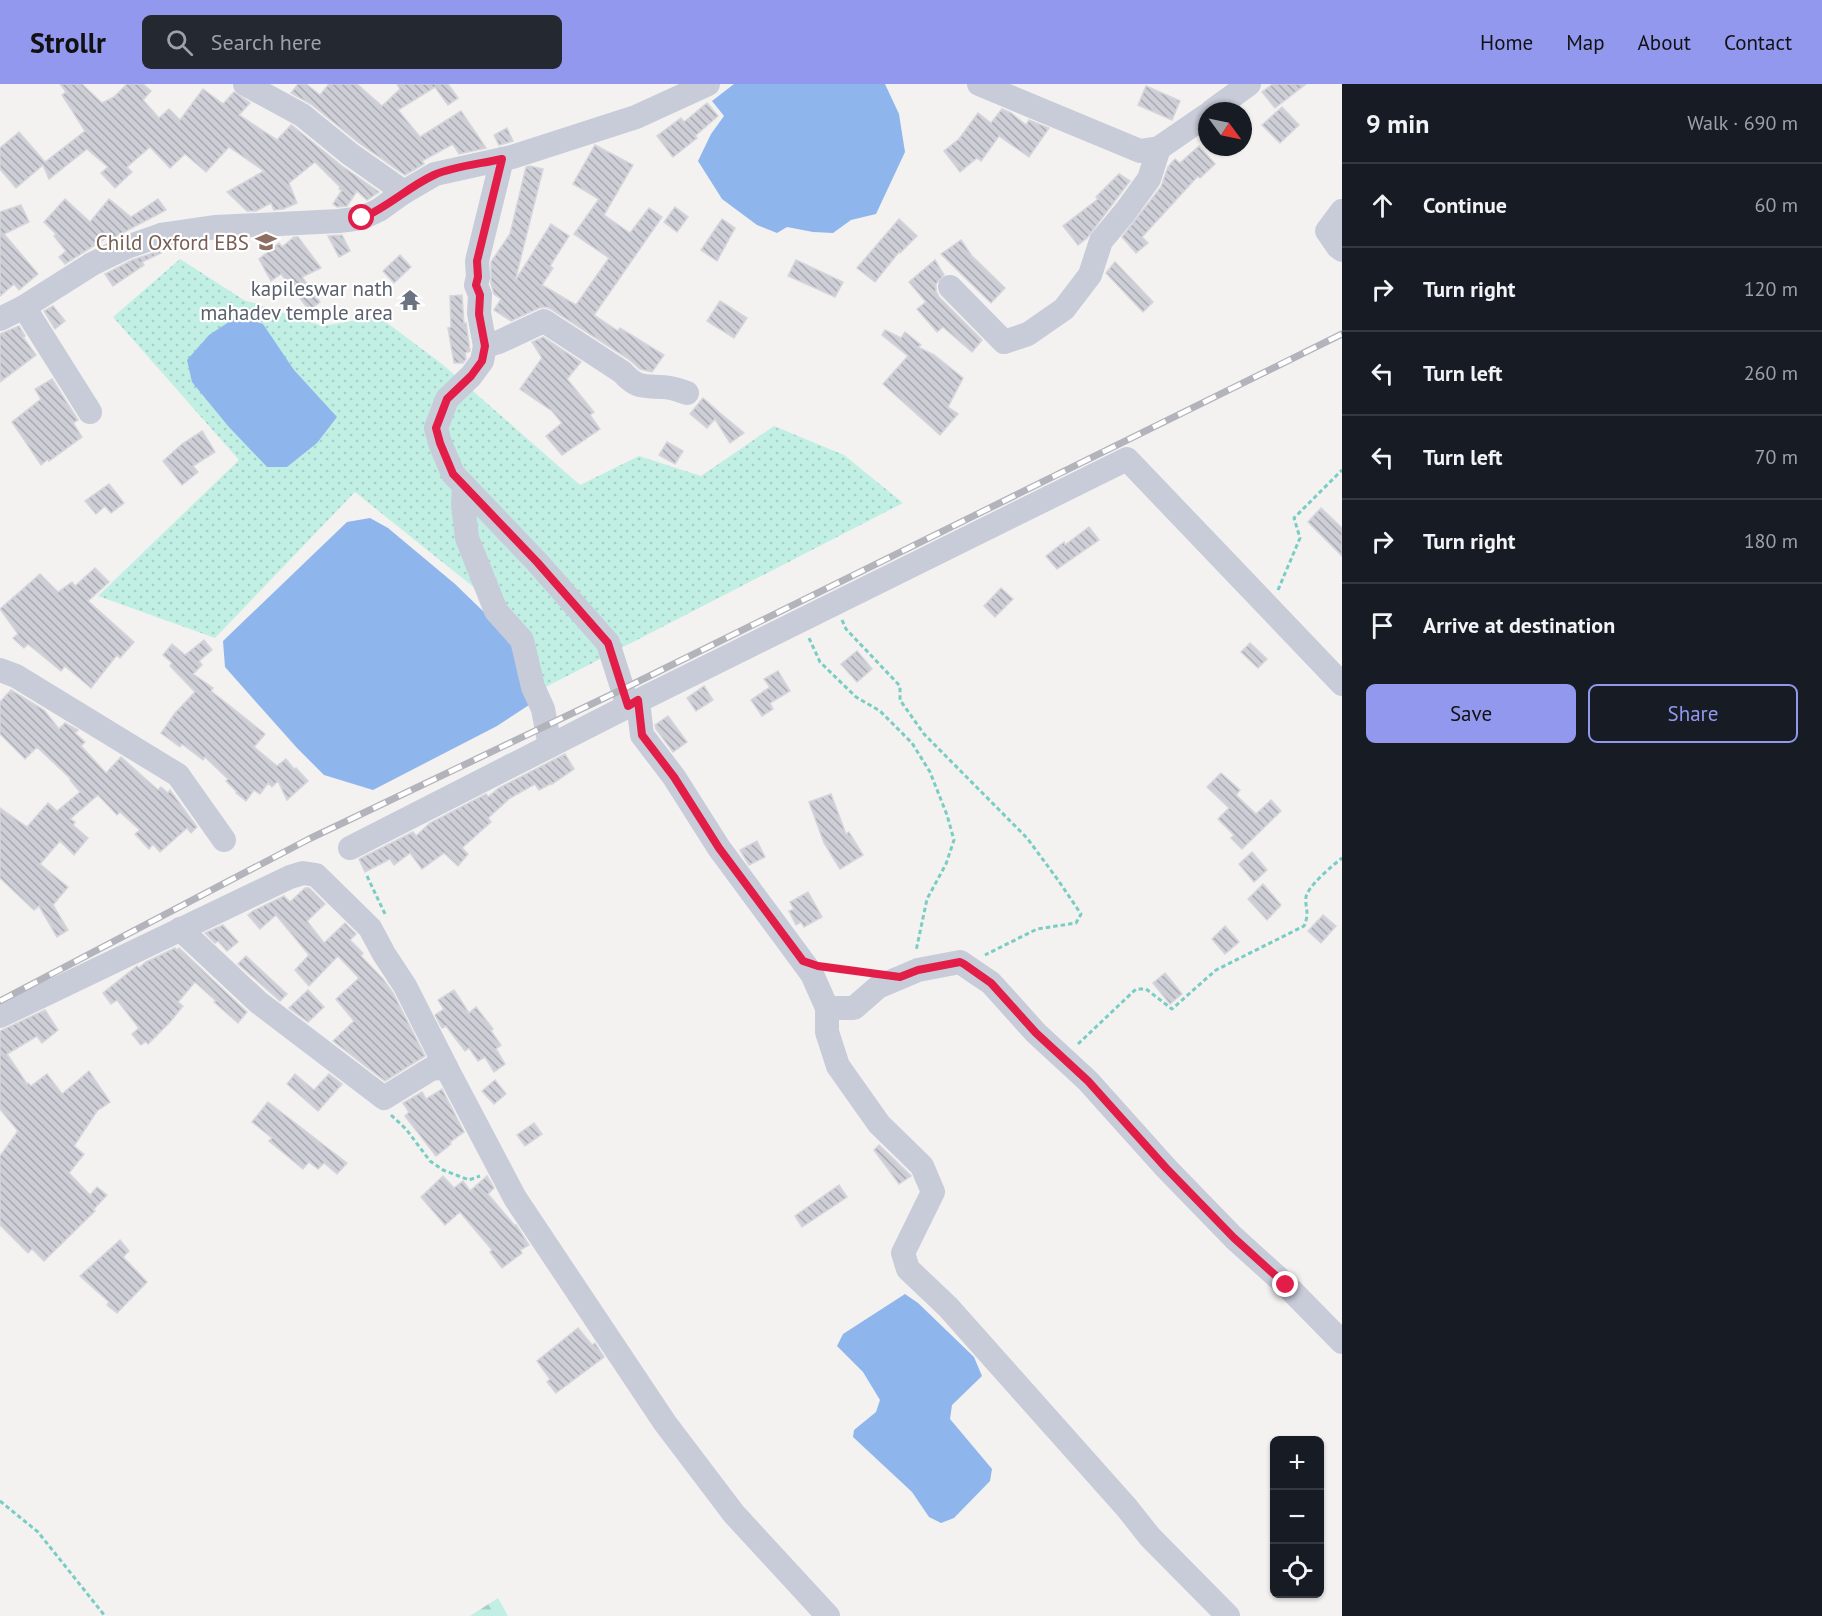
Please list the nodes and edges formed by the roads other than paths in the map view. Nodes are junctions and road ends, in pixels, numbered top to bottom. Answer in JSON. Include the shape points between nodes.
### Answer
{"nodes":[{"id":1,"x":245,"y":84,"type":"edge"},
{"id":2,"x":708,"y":84,"type":"edge"},
{"id":3,"x":979,"y":84,"type":"edge"},
{"id":4,"x":1249,"y":84,"type":"edge"},
{"id":5,"x":1224,"y":102,"type":"edge"},
{"id":6,"x":1198,"y":121,"type":"edge"},
{"id":7,"x":1159,"y":148,"type":"junction"},
{"id":8,"x":502,"y":159,"type":"junction"},
{"id":9,"x":404,"y":192,"type":"junction"},
{"id":10,"x":1342,"y":211,"type":"edge"},
{"id":11,"x":1342,"y":250,"type":"edge"},
{"id":12,"x":950,"y":287,"type":"dead end"},
{"id":13,"x":24,"y":307,"type":"junction"},
{"id":14,"x":0,"y":319,"type":"edge"},
{"id":15,"x":485,"y":346,"type":"junction"},
{"id":16,"x":687,"y":393,"type":"dead end"},
{"id":17,"x":90,"y":412,"type":"dead end"},
{"id":18,"x":464,"y":486,"type":"junction"},
{"id":19,"x":0,"y":670,"type":"edge"},
{"id":20,"x":1342,"y":684,"type":"edge"},
{"id":21,"x":633,"y":703,"type":"junction"},
{"id":22,"x":550,"y":746,"type":"junction"},
{"id":23,"x":224,"y":840,"type":"dead end"},
{"id":24,"x":350,"y":849,"type":"dead end"},
{"id":25,"x":180,"y":929,"type":"junction"},
{"id":26,"x":827,"y":1008,"type":"junction"},
{"id":27,"x":0,"y":1016,"type":"edge"},
{"id":28,"x":446,"y":1067,"type":"junction"},
{"id":29,"x":1342,"y":1342,"type":"edge"},
{"id":30,"x":828,"y":1616,"type":"edge"},
{"id":31,"x":1228,"y":1616,"type":"edge"}],
"edges":[{"from":1,"to":9,"type":"street","via":[[302,115]]},
{"from":2,"to":8,"type":"street","via":[[636,117]]},
{"from":3,"to":7,"type":"street","via":[[1140,151]]},
{"from":4,"to":5,"type":"street"},
{"from":6,"to":7,"type":"street"},
{"from":7,"to":12,"type":"street","via":[[1149,179],[1101,241],[1090,275],[1064,309],[1028,334],[1004,342]]},
{"from":8,"to":9,"type":"street","via":[[435,174]]},
{"from":8,"to":15,"type":"street","via":[[477,261],[476,285]]},
{"from":9,"to":13,"type":"street","via":[[362,218],[216,227],[161,235],[92,264]]},
{"from":10,"to":11,"type":"street","via":[[1327,231]]},
{"from":13,"to":14,"type":"street"},
{"from":13,"to":17,"type":"street"},
{"from":15,"to":16,"type":"street","via":[[544,321],[641,387]]},
{"from":15,"to":18,"type":"street","via":[[482,361],[447,399],[436,428],[453,474]]},
{"from":18,"to":21,"type":"street","via":[[608,643]]},
{"from":18,"to":22,"type":"street","via":[[467,538],[496,611],[522,640]]},
{"from":19,"to":23,"type":"street","via":[[178,775]]},
{"from":20,"to":21,"type":"street","via":[[1127,459]]},
{"from":21,"to":22,"type":"street"},
{"from":21,"to":26,"type":"street","via":[[642,735],[803,961]]},
{"from":22,"to":24,"type":"street"},
{"from":25,"to":27,"type":"street"},
{"from":25,"to":28,"type":"street","via":[[258,1002],[384,1098],[431,1068]]},
{"from":25,"to":28,"type":"street","via":[[290,877],[316,875],[370,928]]},
{"from":26,"to":29,"type":"street","via":[[854,1008],[878,987],[907,974],[964,964],[991,983],[1234,1238]]},
{"from":26,"to":31,"type":"street","via":[[827,1032],[838,1066],[879,1124],[922,1166],[933,1192],[903,1253],[908,1269],[955,1315],[1150,1537]]},
{"from":28,"to":30,"type":"street","via":[[515,1198],[665,1423],[734,1514]]}]}
